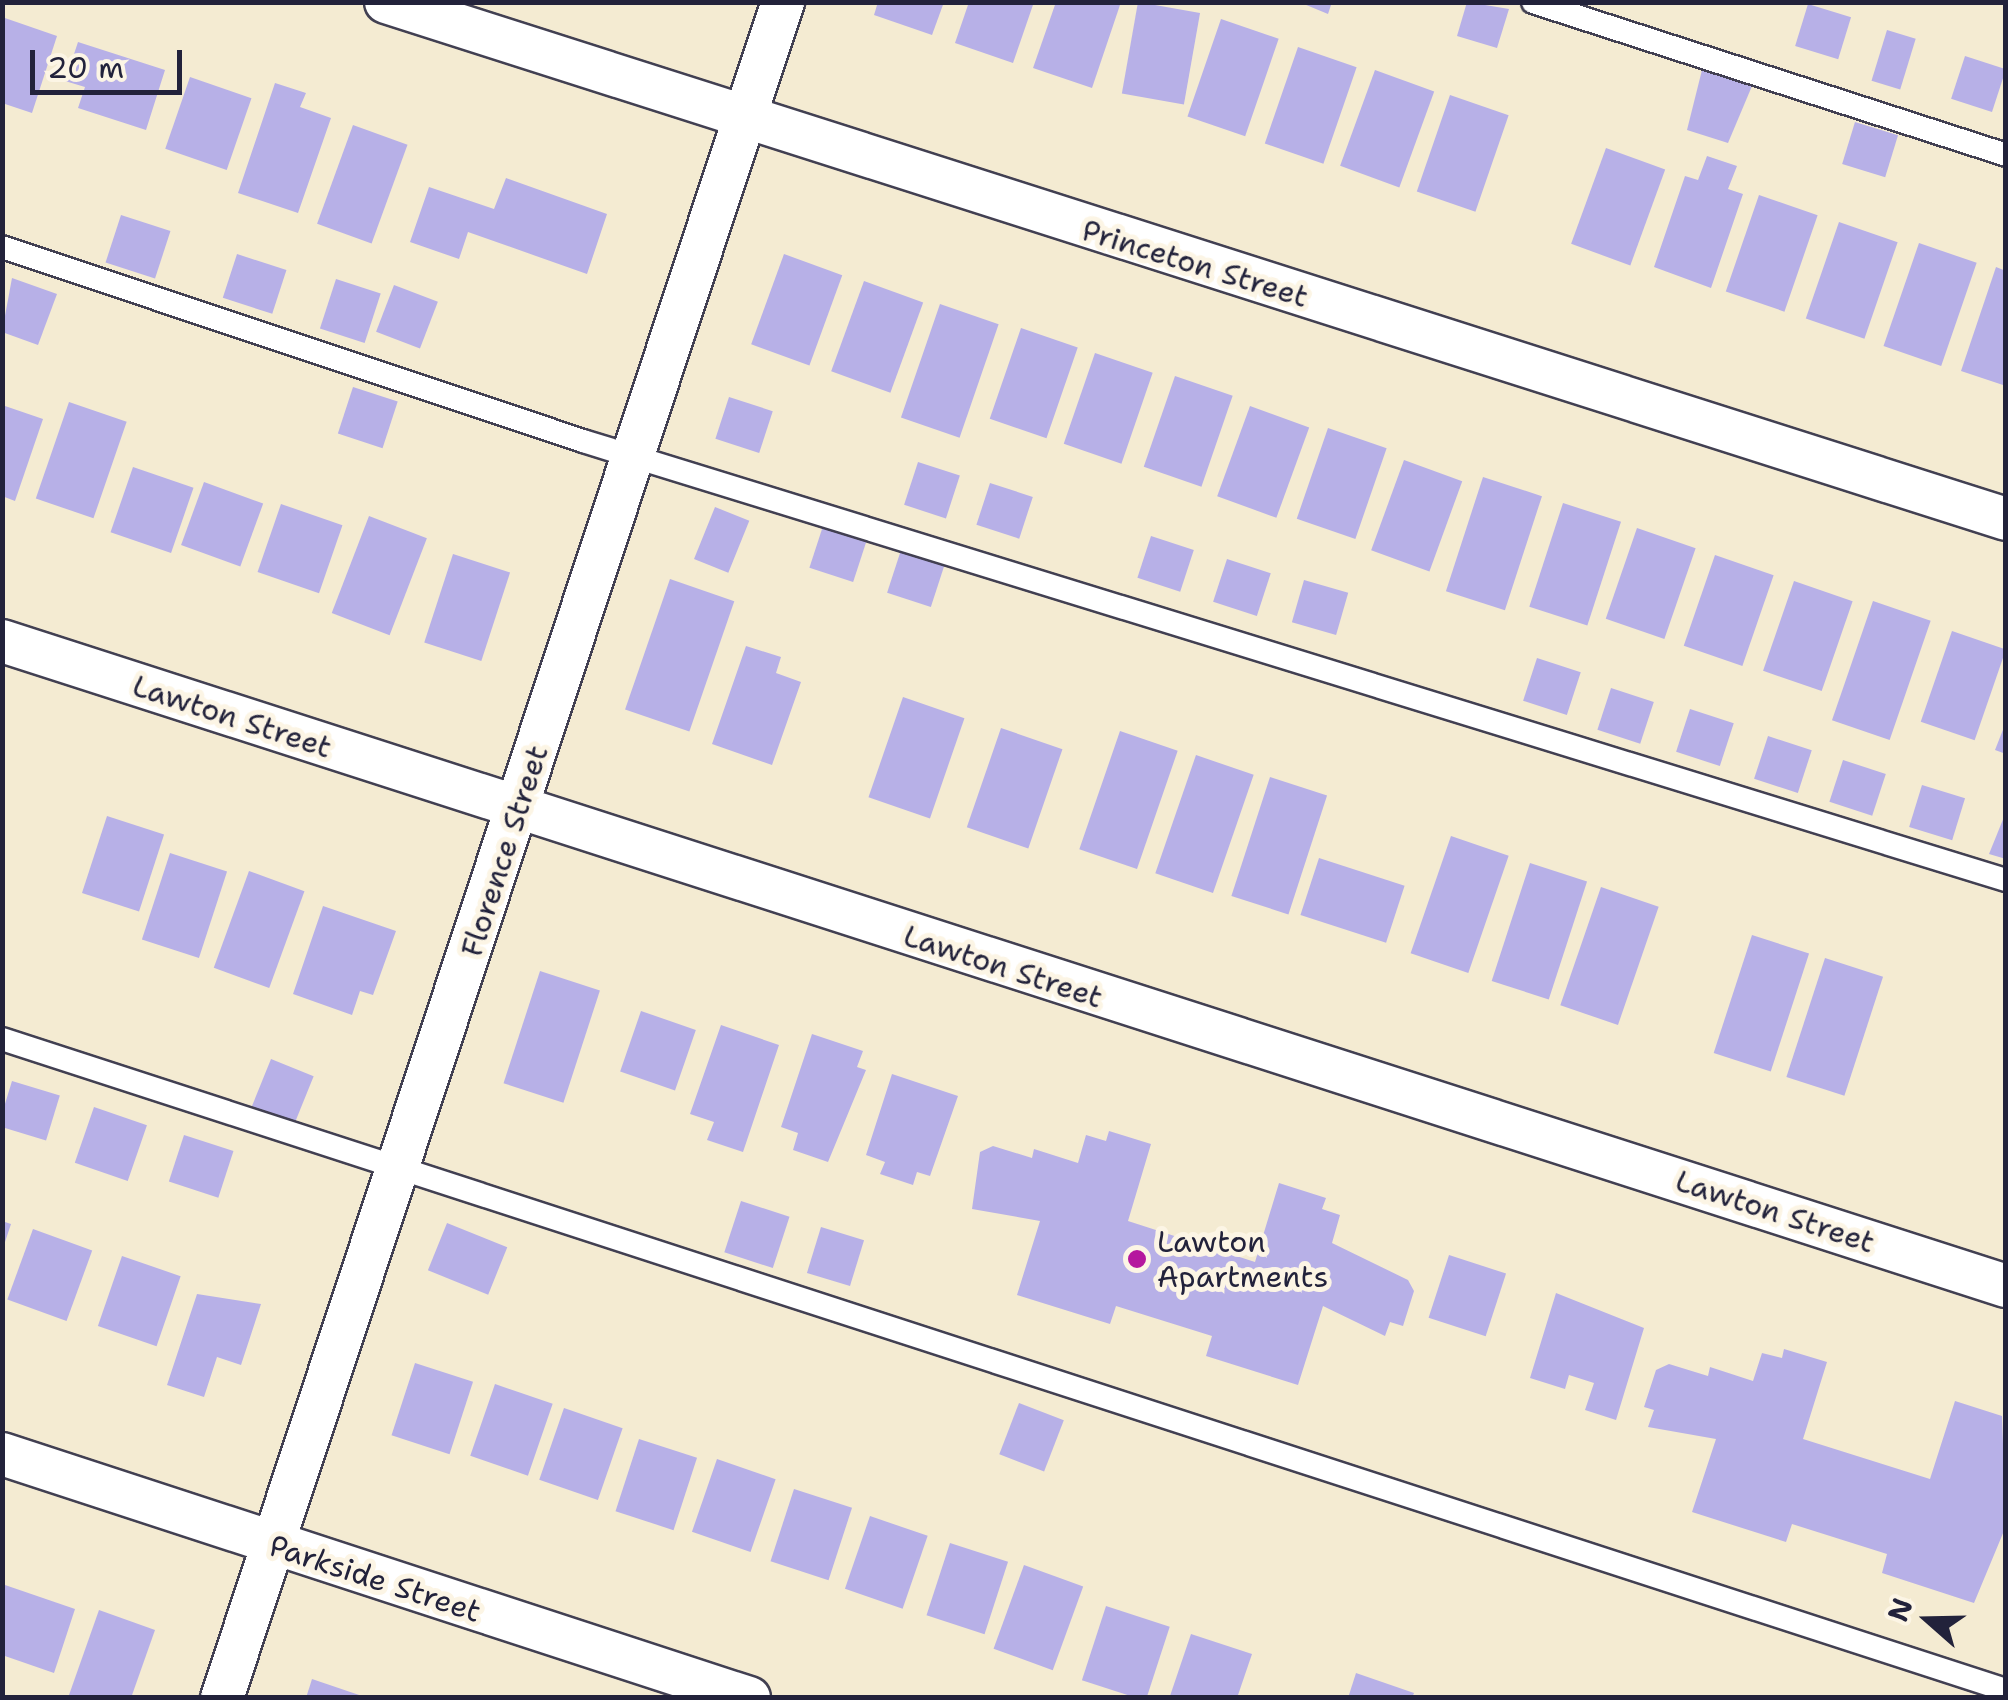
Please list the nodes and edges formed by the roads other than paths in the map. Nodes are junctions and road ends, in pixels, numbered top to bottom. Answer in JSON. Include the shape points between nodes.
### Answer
{"nodes":[{"id":1,"x":386,"y":2,"type":"edge"},
{"id":2,"x":782,"y":2,"type":"edge"},
{"id":3,"x":1533,"y":2,"type":"edge"},
{"id":4,"x":740,"y":121,"type":"junction"},
{"id":5,"x":2006,"y":155,"type":"edge"},
{"id":6,"x":2,"y":247,"type":"edge"},
{"id":7,"x":633,"y":456,"type":"junction"},
{"id":8,"x":2006,"y":519,"type":"edge"},
{"id":9,"x":2,"y":641,"type":"edge"},
{"id":10,"x":519,"y":812,"type":"junction"},
{"id":11,"x":2006,"y":880,"type":"edge"},
{"id":12,"x":2,"y":1040,"type":"edge"},
{"id":13,"x":399,"y":1170,"type":"junction"},
{"id":14,"x":2006,"y":1286,"type":"edge"},
{"id":15,"x":2,"y":1454,"type":"edge"},
{"id":16,"x":272,"y":1546,"type":"junction"},
{"id":17,"x":2006,"y":1690,"type":"edge"},
{"id":18,"x":222,"y":1698,"type":"edge"},
{"id":19,"x":749,"y":1698,"type":"edge"}],
"edges":[{"from":1,"to":4,"type":"street","name":"Princeton Street"},
{"from":2,"to":4,"type":"street","name":"Florence Street"},
{"from":3,"to":5,"type":"lane"},
{"from":4,"to":7,"type":"street","name":"Florence Street"},
{"from":4,"to":8,"type":"street","name":"Princeton Street"},
{"from":6,"to":7,"type":"lane"},
{"from":7,"to":10,"type":"street","name":"Florence Street"},
{"from":7,"to":11,"type":"lane"},
{"from":9,"to":10,"type":"street","name":"Lawton Street"},
{"from":10,"to":13,"type":"street","name":"Florence Street"},
{"from":10,"to":14,"type":"street","name":"Lawton Street"},
{"from":12,"to":13,"type":"lane"},
{"from":13,"to":16,"type":"street","name":"Florence Street"},
{"from":13,"to":17,"type":"lane"},
{"from":15,"to":16,"type":"street","name":"Parkside Street"},
{"from":16,"to":18,"type":"street","name":"Florence Street"},
{"from":16,"to":19,"type":"street","name":"Parkside Street"}]}
